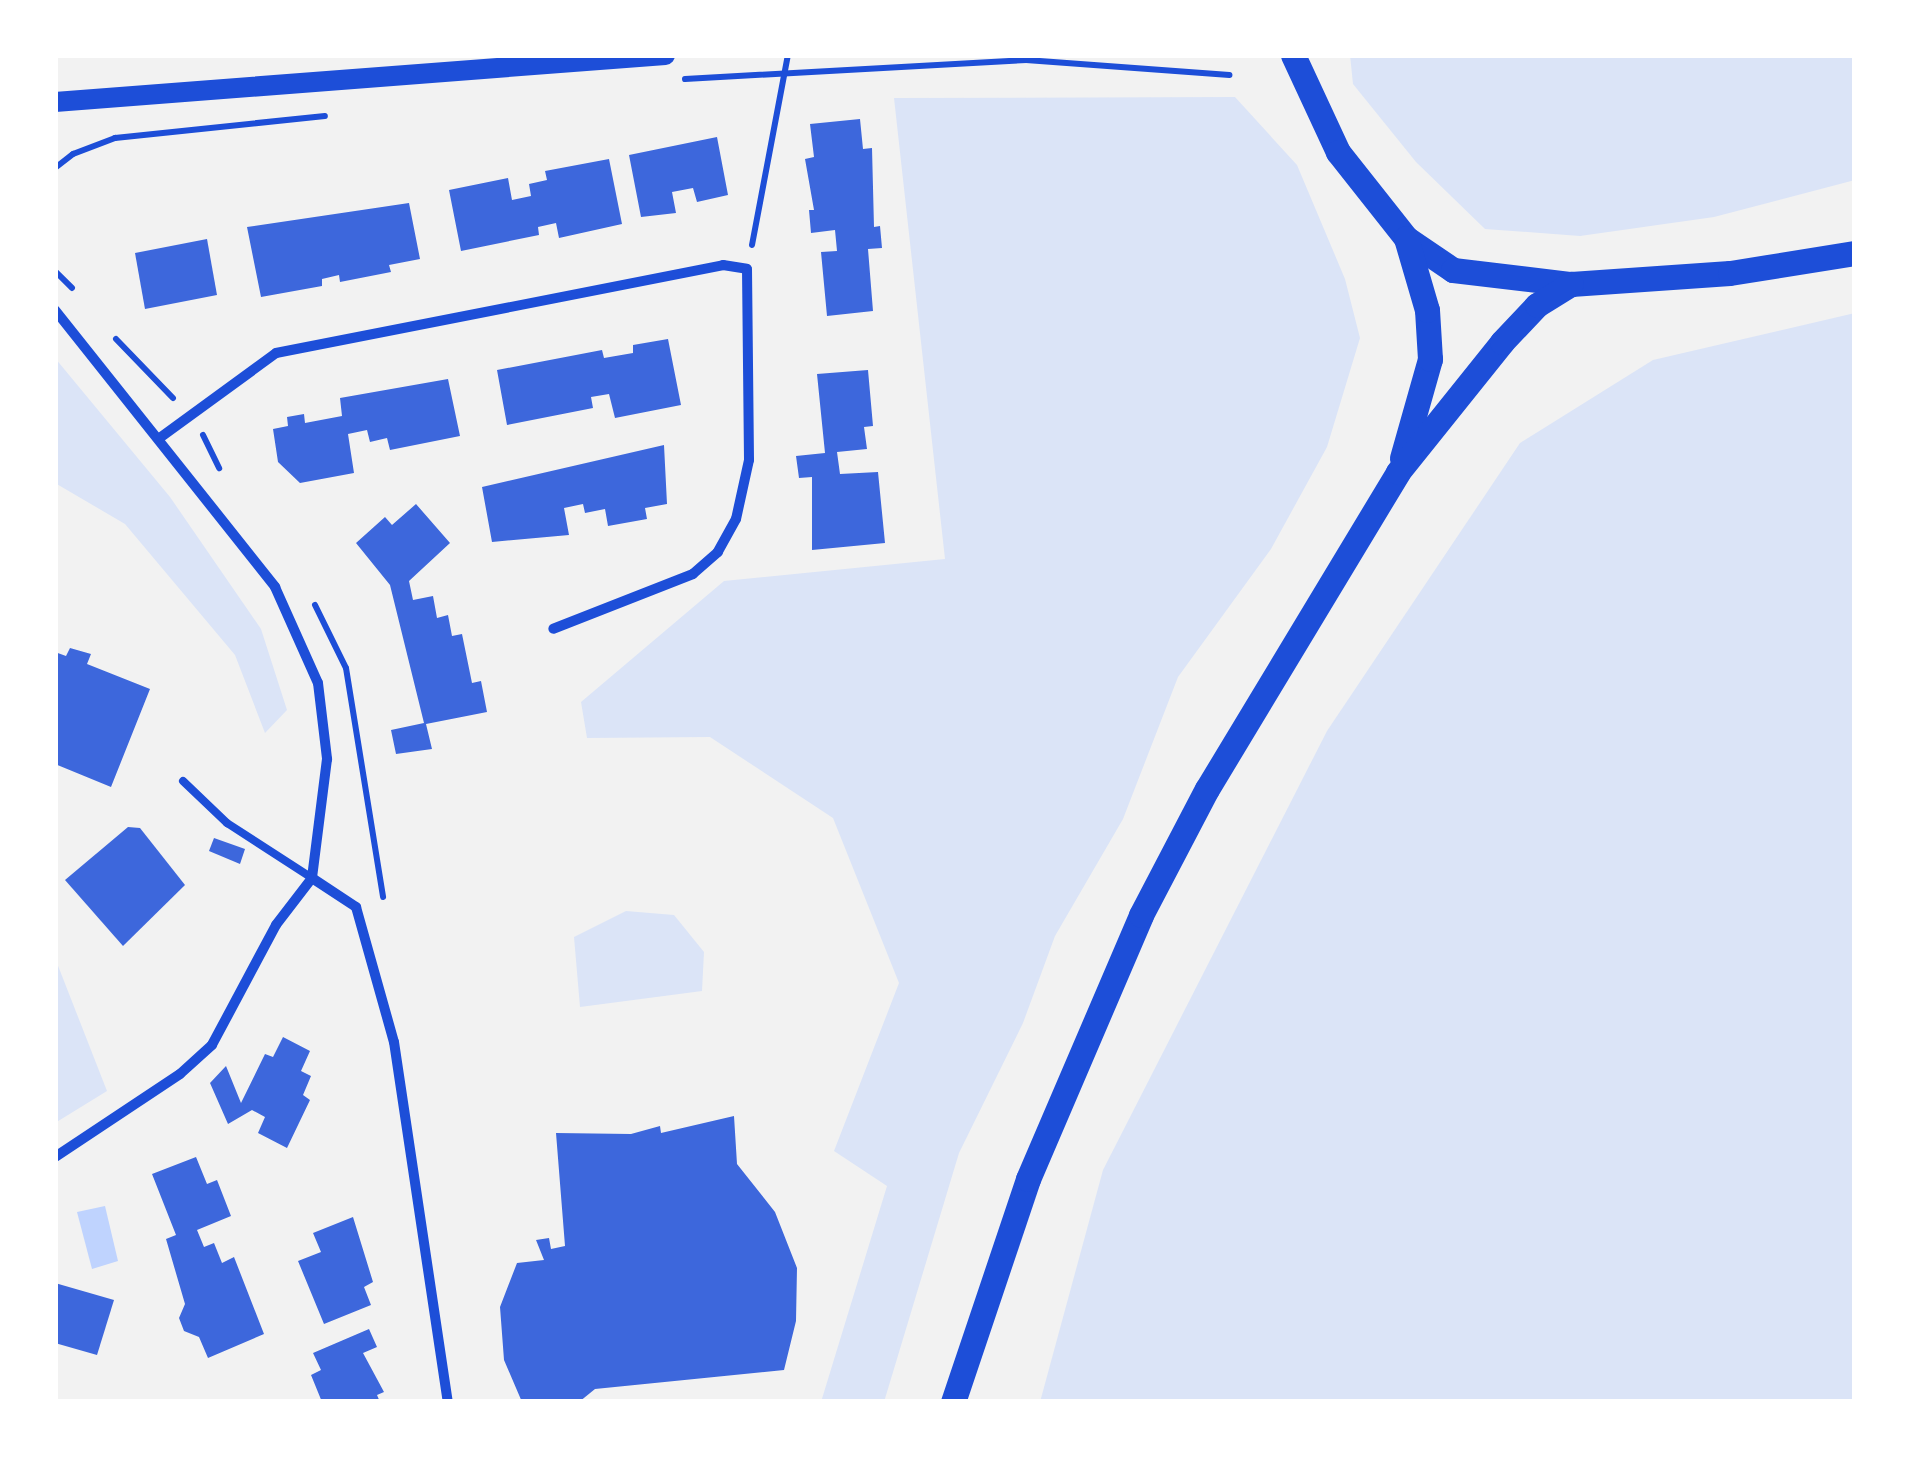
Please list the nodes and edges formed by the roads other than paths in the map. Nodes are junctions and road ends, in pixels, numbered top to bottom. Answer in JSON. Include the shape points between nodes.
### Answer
{"nodes":[{"id":1,"x":665,"y":55,"type":"edge"},
{"id":2,"x":1289,"y":57,"type":"edge"},
{"id":3,"x":55,"y":102,"type":"edge"},
{"id":4,"x":1406,"y":238,"type":"junction"},
{"id":5,"x":1855,"y":253,"type":"edge"},
{"id":6,"x":1571,"y":284,"type":"junction"},
{"id":7,"x":55,"y":310,"type":"edge"},
{"id":8,"x":161,"y":437,"type":"junction"},
{"id":9,"x":1398,"y":472,"type":"junction"},
{"id":10,"x":553,"y":629,"type":"dead end"},
{"id":11,"x":183,"y":781,"type":"dead end"},
{"id":12,"x":312,"y":878,"type":"junction"},
{"id":13,"x":55,"y":1157,"type":"edge"},
{"id":14,"x":448,"y":1402,"type":"edge"},
{"id":15,"x":954,"y":1402,"type":"edge"}],
"edges":[{"from":1,"to":3,"type":"main road"},
{"from":2,"to":4,"type":"main road","via":[[1338,152]]},
{"from":4,"to":6,"type":"main road","via":[[1453,270]]},
{"from":4,"to":9,"type":"main road","via":[[1427,310],[1430,359]]},
{"from":5,"to":6,"type":"main road","via":[[1730,273]]},
{"from":6,"to":9,"type":"main road","via":[[1537,305]]},
{"from":7,"to":8,"type":"street"},
{"from":8,"to":10,"type":"street","via":[[276,353],[722,265],[747,269],[749,460],[736,518],[718,552],[693,574]]},
{"from":8,"to":12,"type":"street","via":[[275,587],[308,650],[327,759]]},
{"from":9,"to":15,"type":"main road","via":[[1207,789],[1140,916],[1028,1179]]},
{"from":11,"to":12,"type":"lane","via":[[227,823]]},
{"from":12,"to":13,"type":"street","via":[[276,925],[212,1045],[180,1074]]},
{"from":12,"to":14,"type":"street","via":[[356,907],[394,1042]]}]}
